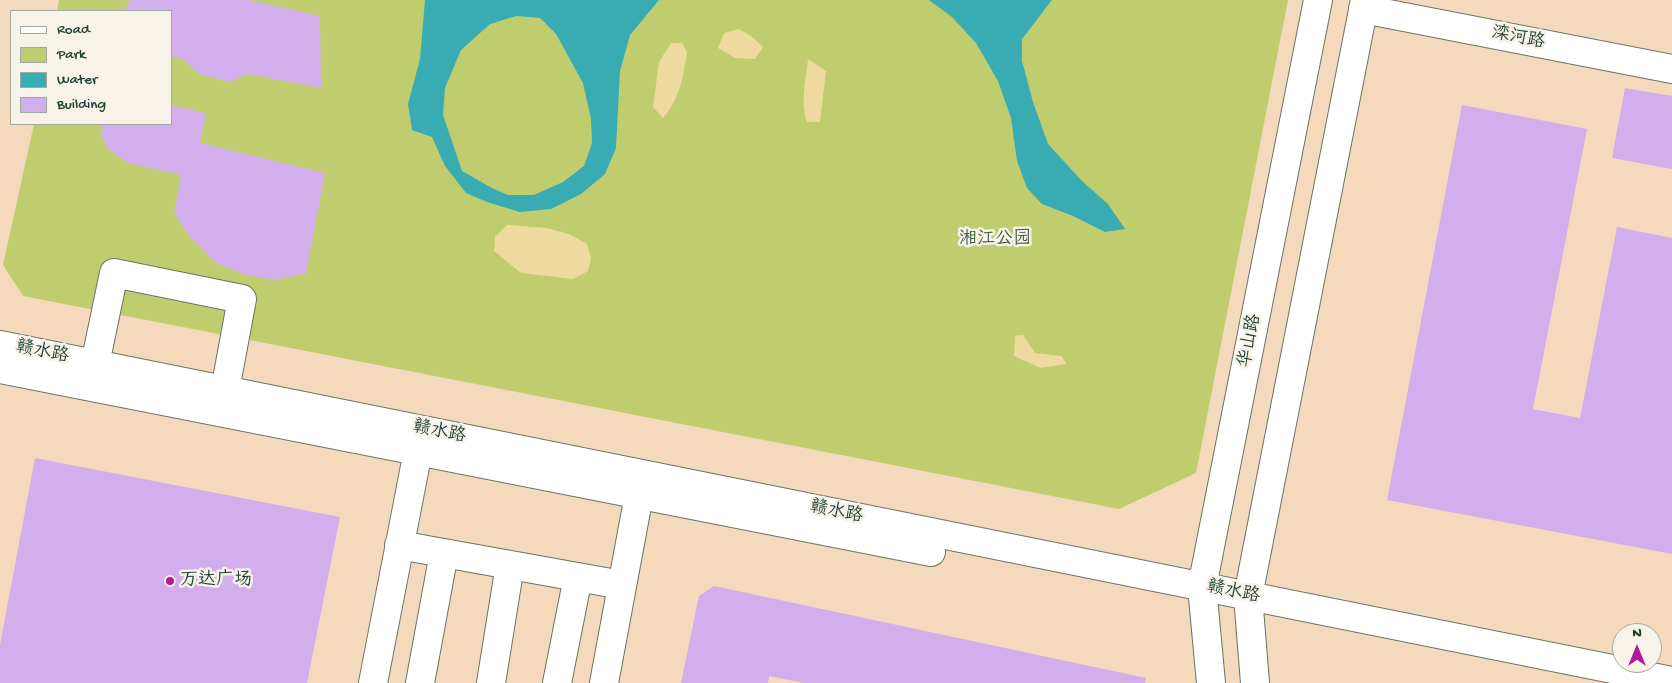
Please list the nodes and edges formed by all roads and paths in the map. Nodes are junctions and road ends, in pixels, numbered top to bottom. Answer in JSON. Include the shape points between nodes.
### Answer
{"nodes":[{"id":1,"x":1318,"y":0,"type":"edge"},
{"id":2,"x":1364,"y":4,"type":"edge"},
{"id":3,"x":1672,"y":69,"type":"edge"},
{"id":4,"x":0,"y":345,"type":"edge"},
{"id":5,"x":95,"y":364,"type":"junction"},
{"id":6,"x":0,"y":369,"type":"edge"},
{"id":7,"x":225,"y":390,"type":"junction"},
{"id":8,"x":418,"y":451,"type":"junction"},
{"id":9,"x":639,"y":495,"type":"junction"},
{"id":10,"x":399,"y":545,"type":"junction"},
{"id":11,"x":444,"y":554,"type":"junction"},
{"id":12,"x":510,"y":565,"type":"junction"},
{"id":13,"x":578,"y":577,"type":"junction"},
{"id":14,"x":622,"y":585,"type":"junction"},
{"id":15,"x":1202,"y":596,"type":"junction"},
{"id":16,"x":1248,"y":605,"type":"junction"},
{"id":17,"x":1672,"y":682,"type":"edge"},
{"id":18,"x":373,"y":683,"type":"edge"},
{"id":19,"x":420,"y":683,"type":"edge"},
{"id":20,"x":491,"y":683,"type":"edge"},
{"id":21,"x":557,"y":683,"type":"edge"},
{"id":22,"x":604,"y":683,"type":"edge"},
{"id":23,"x":1211,"y":683,"type":"edge"},
{"id":24,"x":1255,"y":683,"type":"edge"},
{"id":25,"x":1606,"y":683,"type":"edge"}],
"edges":[{"from":1,"to":15,"type":"main road","name":"华山路"},
{"from":2,"to":3,"type":"main road","name":"滦河路"},
{"from":2,"to":16,"type":"main road"},
{"from":4,"to":5,"type":"main road","name":"赣水路"},
{"from":5,"to":7,"type":"main road","name":"赣水路"},
{"from":5,"to":7,"type":"main road","via":[[114,273],[242,299]]},
{"from":6,"to":8,"type":"main road","name":"赣水路"},
{"from":7,"to":15,"type":"main road","name":"赣水路"},
{"from":8,"to":9,"type":"main road","name":"赣水路"},
{"from":8,"to":10,"type":"main road"},
{"from":9,"to":14,"type":"main road"},
{"from":9,"to":15,"type":"main road","name":"赣水路"},
{"from":10,"to":11,"type":"main road"},
{"from":10,"to":18,"type":"main road"},
{"from":11,"to":12,"type":"main road"},
{"from":11,"to":19,"type":"main road"},
{"from":12,"to":13,"type":"main road"},
{"from":12,"to":20,"type":"main road"},
{"from":13,"to":14,"type":"main road"},
{"from":13,"to":21,"type":"main road"},
{"from":14,"to":22,"type":"main road"},
{"from":15,"to":16,"type":"main road","name":"赣水路"},
{"from":15,"to":23,"type":"main road","name":"华山路"},
{"from":16,"to":17,"type":"main road","name":"赣水路"},
{"from":16,"to":24,"type":"main road"},
{"from":16,"to":25,"type":"main road","name":"赣水路"}]}
